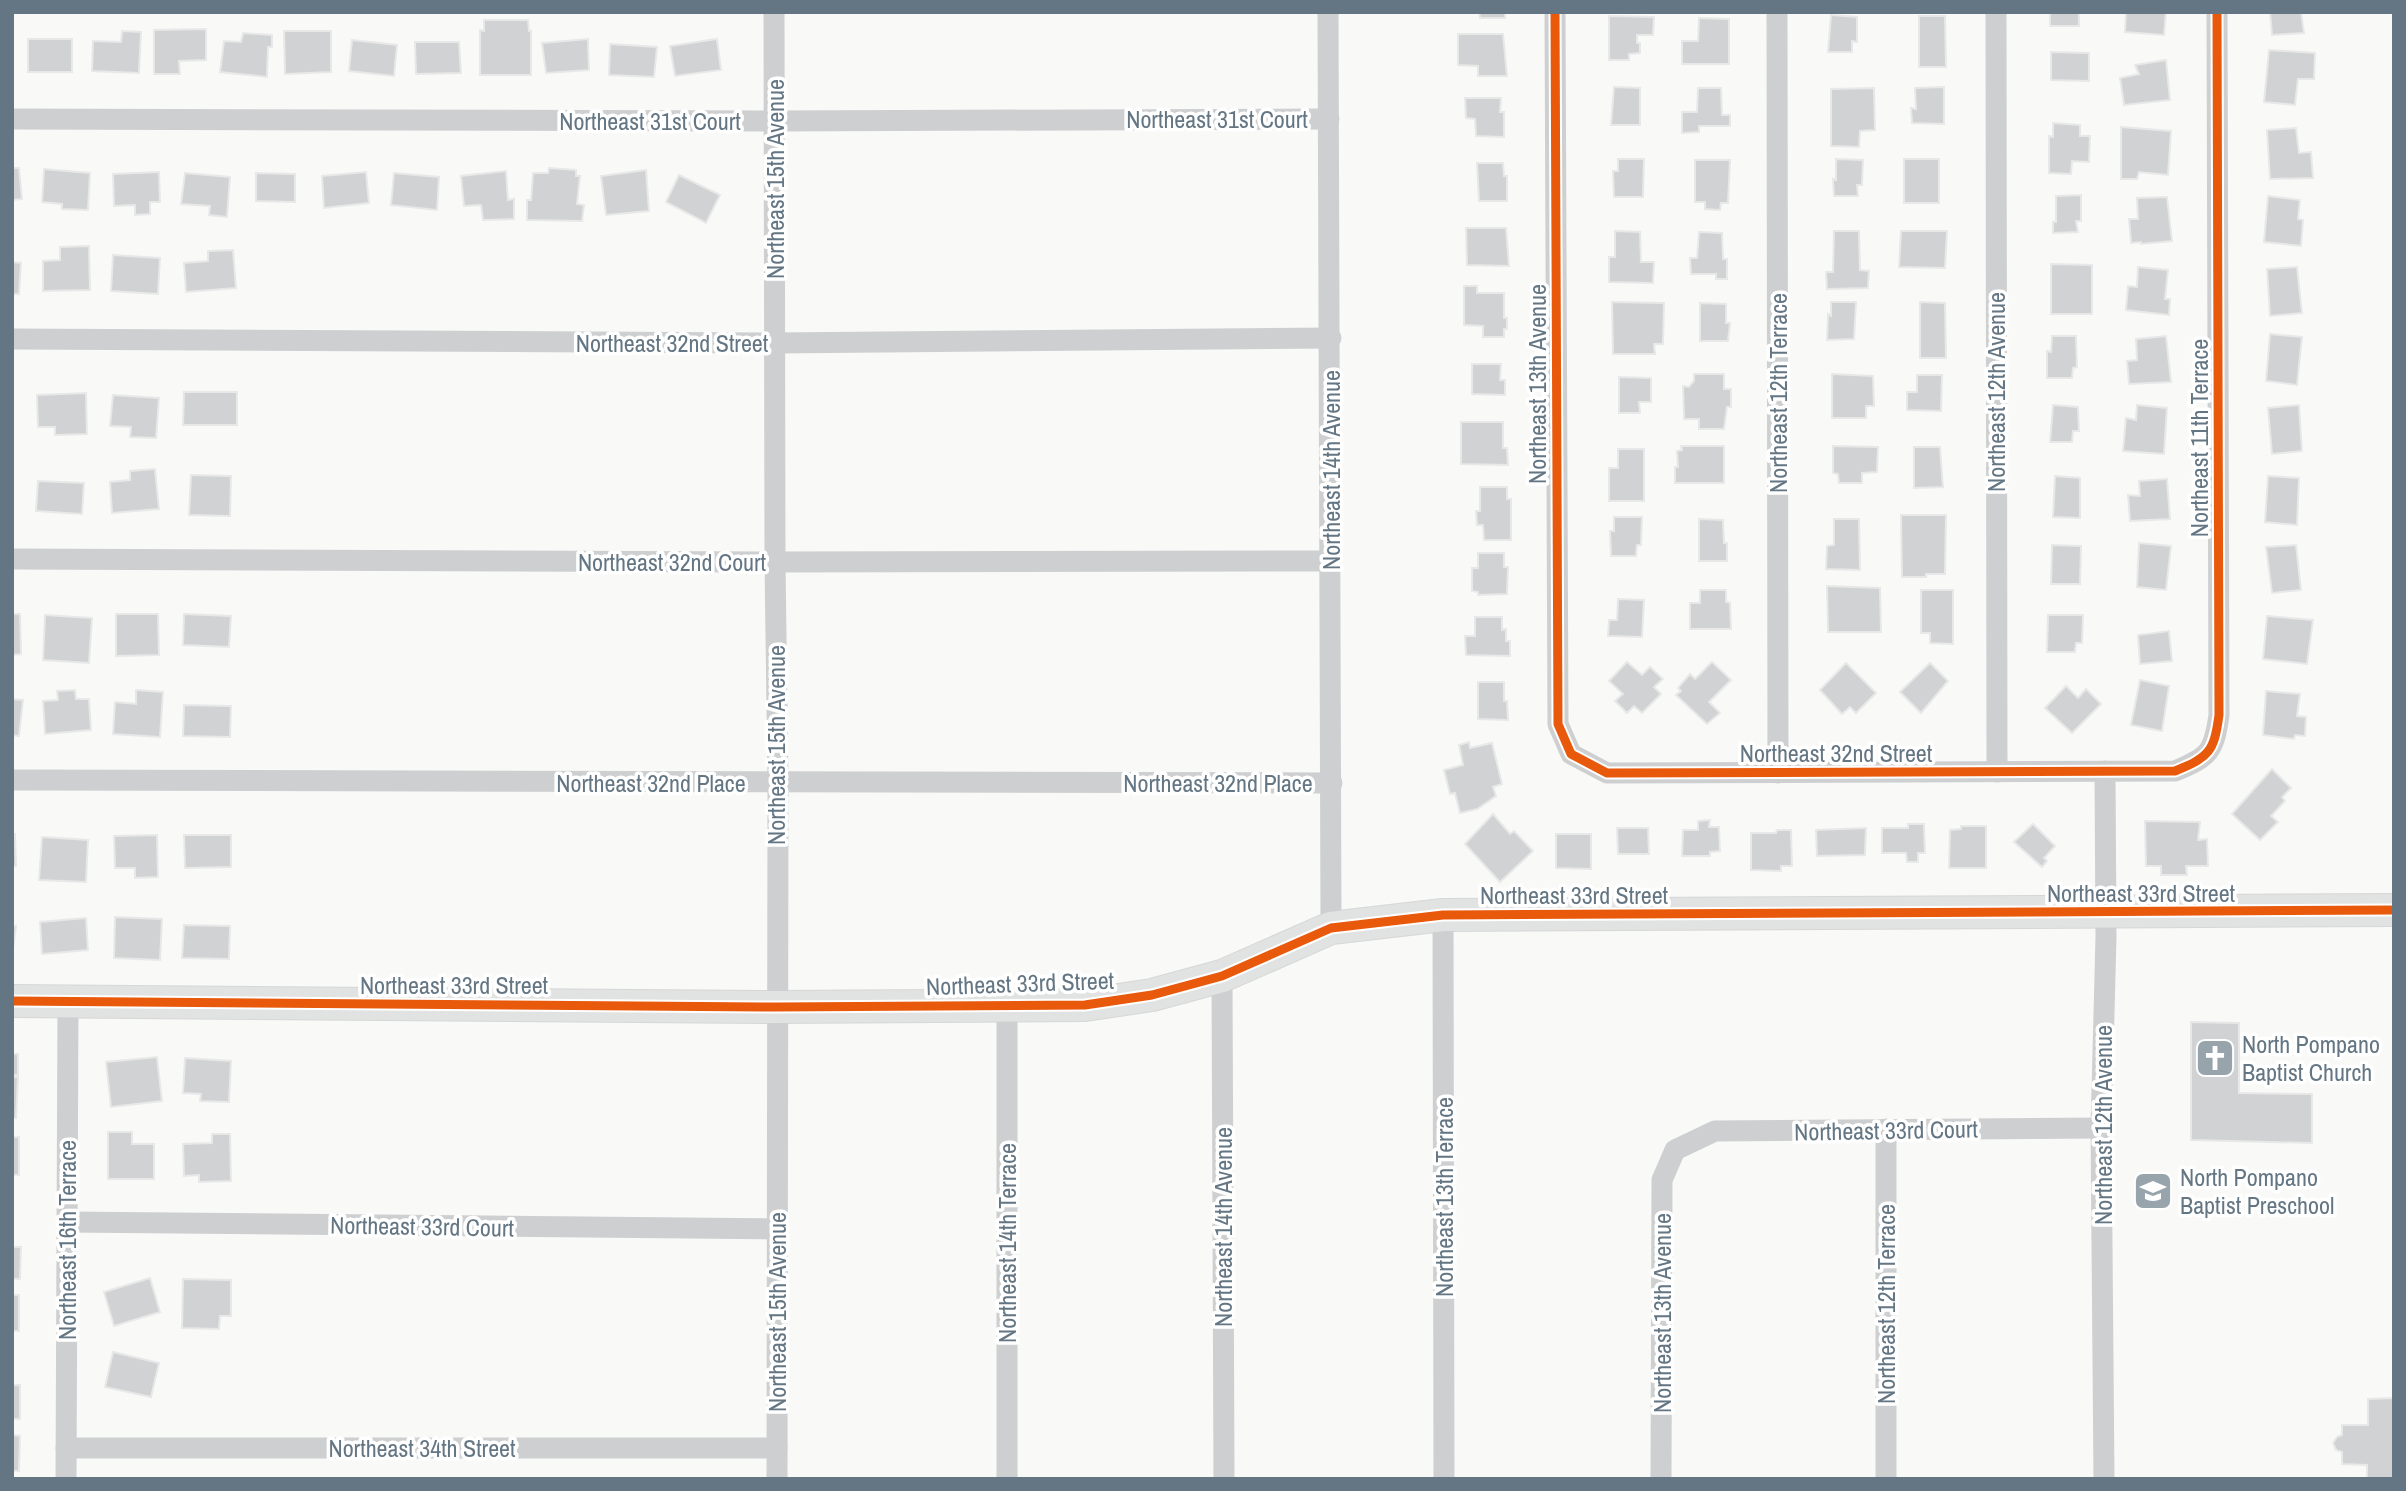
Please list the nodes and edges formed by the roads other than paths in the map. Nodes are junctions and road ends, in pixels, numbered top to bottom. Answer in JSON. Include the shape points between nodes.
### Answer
{"nodes":[{"id":1,"x":774,"y":12,"type":"edge"},
{"id":2,"x":1328,"y":12,"type":"edge"},
{"id":3,"x":1555,"y":12,"type":"edge"},
{"id":4,"x":1777,"y":12,"type":"edge"},
{"id":5,"x":1996,"y":12,"type":"edge"},
{"id":6,"x":2217,"y":12,"type":"edge"},
{"id":7,"x":12,"y":119,"type":"edge"},
{"id":8,"x":1329,"y":119,"type":"junction"},
{"id":9,"x":775,"y":121,"type":"junction"},
{"id":10,"x":1331,"y":338,"type":"junction"},
{"id":11,"x":12,"y":339,"type":"edge"},
{"id":12,"x":775,"y":344,"type":"junction"},
{"id":13,"x":12,"y":559,"type":"edge"},
{"id":14,"x":1331,"y":561,"type":"junction"},
{"id":15,"x":775,"y":562,"type":"junction"},
{"id":16,"x":1571,"y":754,"type":"joint"},
{"id":17,"x":2105,"y":771,"type":"junction"},
{"id":18,"x":1997,"y":772,"type":"junction"},
{"id":19,"x":1778,"y":773,"type":"junction"},
{"id":20,"x":12,"y":780,"type":"edge"},
{"id":21,"x":778,"y":783,"type":"junction"},
{"id":22,"x":1332,"y":783,"type":"junction"},
{"id":23,"x":2394,"y":910,"type":"edge"},
{"id":24,"x":2106,"y":913,"type":"junction"},
{"id":25,"x":1443,"y":915,"type":"junction"},
{"id":26,"x":1331,"y":928,"type":"junction"},
{"id":27,"x":1222,"y":976,"type":"junction"},
{"id":28,"x":12,"y":1001,"type":"edge"},
{"id":29,"x":68,"y":1001,"type":"junction"},
{"id":30,"x":1007,"y":1006,"type":"junction"},
{"id":31,"x":776,"y":1007,"type":"junction"},
{"id":32,"x":2101,"y":1128,"type":"junction"},
{"id":33,"x":1886,"y":1129,"type":"junction"},
{"id":34,"x":1675,"y":1150,"type":"joint"},
{"id":35,"x":67,"y":1222,"type":"junction"},
{"id":36,"x":777,"y":1229,"type":"junction"},
{"id":37,"x":66,"y":1448,"type":"junction"},
{"id":38,"x":777,"y":1448,"type":"junction"},
{"id":39,"x":66,"y":1479,"type":"edge"},
{"id":40,"x":777,"y":1479,"type":"edge"},
{"id":41,"x":1007,"y":1479,"type":"edge"},
{"id":42,"x":1224,"y":1479,"type":"edge"},
{"id":43,"x":1444,"y":1479,"type":"edge"},
{"id":44,"x":1661,"y":1479,"type":"edge"},
{"id":45,"x":1886,"y":1479,"type":"edge"},
{"id":46,"x":2104,"y":1479,"type":"edge"}],
"edges":[{"from":1,"to":9,"type":"street","name":"Northeast 15th Avenue"},
{"from":2,"to":8,"type":"street","name":"Northeast 14th Avenue"},
{"from":3,"to":16,"type":"street","name":"Northeast 13th Avenue","via":[[1558,724]]},
{"from":4,"to":19,"type":"street","name":"Northeast 12th Terrace"},
{"from":5,"to":18,"type":"street","name":"Northeast 12th Avenue"},
{"from":6,"to":17,"type":"street","name":"Northeast 11th Terrace","via":[[2219,715],[2215,743],[2199,761],[2175,771]]},
{"from":7,"to":9,"type":"street","name":"Northeast 31st Court"},
{"from":8,"to":9,"type":"street","name":"Northeast 31st Court"},
{"from":8,"to":10,"type":"street","name":"Northeast 14th Avenue"},
{"from":9,"to":12,"type":"street","name":"Northeast 15th Avenue"},
{"from":10,"to":12,"type":"street","name":"Northeast 32nd Street"},
{"from":10,"to":14,"type":"street","name":"Northeast 14th Avenue"},
{"from":11,"to":12,"type":"street","name":"Northeast 32nd Street"},
{"from":12,"to":15,"type":"street","name":"Northeast 15th Avenue"},
{"from":13,"to":15,"type":"street","name":"Northeast 32nd Court"},
{"from":14,"to":15,"type":"street","name":"Northeast 32nd Court"},
{"from":14,"to":22,"type":"street","name":"Northeast 14th Avenue"},
{"from":15,"to":21,"type":"street","name":"Northeast 15th Avenue"},
{"from":16,"to":19,"type":"street","name":"Northeast 32nd Street","via":[[1606,772]]},
{"from":17,"to":18,"type":"street","name":"Northeast 32nd Street"},
{"from":17,"to":24,"type":"street","name":"Northeast 12th Avenue"},
{"from":18,"to":19,"type":"street","name":"Northeast 32nd Street"},
{"from":20,"to":21,"type":"street","name":"Northeast 32nd Place"},
{"from":21,"to":22,"type":"street","name":"Northeast 32nd Place"},
{"from":21,"to":31,"type":"street","name":"Northeast 15th Avenue"},
{"from":22,"to":26,"type":"street","name":"Northeast 14th Avenue"},
{"from":23,"to":24,"type":"street","name":"Northeast 33rd Street"},
{"from":24,"to":25,"type":"street","name":"Northeast 33rd Street"},
{"from":24,"to":32,"type":"street","name":"Northeast 12th Avenue"},
{"from":25,"to":26,"type":"street","name":"Northeast 33rd Street"},
{"from":25,"to":43,"type":"street","name":"Northeast 13th Terrace"},
{"from":26,"to":27,"type":"street","name":"Northeast 33rd Street"},
{"from":27,"to":30,"type":"street","name":"Northeast 33rd Street","via":[[1152,995],[1085,1006]]},
{"from":27,"to":42,"type":"street","name":"Northeast 14th Avenue"},
{"from":28,"to":29,"type":"street","name":"Northeast 33rd Street"},
{"from":29,"to":31,"type":"street","name":"Northeast 33rd Street"},
{"from":29,"to":35,"type":"street","name":"Northeast 16th Terrace"},
{"from":30,"to":31,"type":"street","name":"Northeast 33rd Street"},
{"from":30,"to":41,"type":"street","name":"Northeast 14th Terrace"},
{"from":31,"to":36,"type":"street","name":"Northeast 15th Avenue"},
{"from":32,"to":33,"type":"street","name":"Northeast 33rd Court"},
{"from":32,"to":46,"type":"street","name":"Northeast 12th Avenue"},
{"from":33,"to":34,"type":"street","name":"Northeast 33rd Court","via":[[1715,1131]]},
{"from":33,"to":45,"type":"street","name":"Northeast 12th Terrace"},
{"from":34,"to":44,"type":"street","name":"Northeast 13th Avenue","via":[[1662,1180]]},
{"from":35,"to":36,"type":"street","name":"Northeast 33rd Court"},
{"from":35,"to":37,"type":"street","name":"Northeast 16th Terrace"},
{"from":36,"to":38,"type":"street","name":"Northeast 15th Avenue"},
{"from":37,"to":38,"type":"street","name":"Northeast 34th Street"},
{"from":37,"to":39,"type":"street","name":"Northeast 16th Terrace"},
{"from":38,"to":40,"type":"street","name":"Northeast 15th Avenue"}]}
